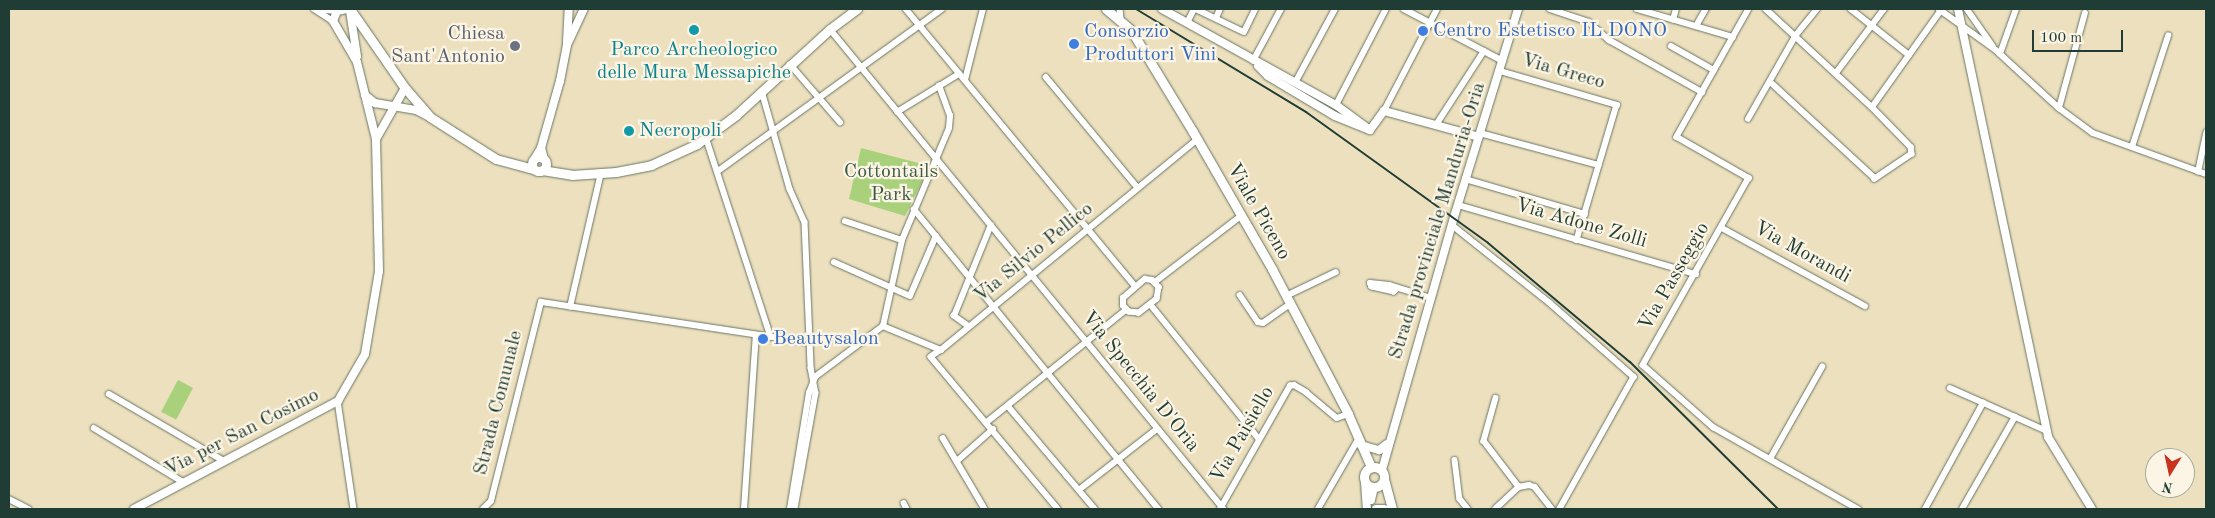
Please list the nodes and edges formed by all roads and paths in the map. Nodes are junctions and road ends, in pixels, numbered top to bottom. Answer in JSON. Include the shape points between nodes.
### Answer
{"nodes":[{"id":1,"x":314,"y":9,"type":"edge"},
{"id":2,"x":349,"y":9,"type":"edge"},
{"id":3,"x":569,"y":9,"type":"edge"},
{"id":4,"x":584,"y":9,"type":"edge"},
{"id":5,"x":857,"y":9,"type":"edge"},
{"id":6,"x":906,"y":9,"type":"edge"},
{"id":7,"x":942,"y":9,"type":"edge"},
{"id":8,"x":983,"y":9,"type":"edge"},
{"id":9,"x":1106,"y":9,"type":"edge"},
{"id":10,"x":1120,"y":9,"type":"edge"},
{"id":11,"x":1162,"y":9,"type":"edge"},
{"id":12,"x":1195,"y":9,"type":"edge"},
{"id":13,"x":1220,"y":9,"type":"edge"},
{"id":14,"x":1255,"y":9,"type":"edge"},
{"id":15,"x":1281,"y":9,"type":"edge"},
{"id":16,"x":1335,"y":9,"type":"edge"},
{"id":17,"x":1386,"y":9,"type":"edge"},
{"id":18,"x":1404,"y":9,"type":"edge"},
{"id":19,"x":1437,"y":9,"type":"edge"},
{"id":20,"x":1518,"y":9,"type":"edge"},
{"id":21,"x":1550,"y":9,"type":"edge"},
{"id":22,"x":1637,"y":9,"type":"edge"},
{"id":23,"x":1676,"y":9,"type":"edge"},
{"id":24,"x":1706,"y":9,"type":"edge"},
{"id":25,"x":1749,"y":9,"type":"edge"},
{"id":26,"x":1766,"y":9,"type":"edge"},
{"id":27,"x":1817,"y":9,"type":"edge"},
{"id":28,"x":1851,"y":9,"type":"edge"},
{"id":29,"x":1884,"y":9,"type":"edge"},
{"id":30,"x":1941,"y":9,"type":"edge"},
{"id":31,"x":1958,"y":9,"type":"edge"},
{"id":32,"x":1967,"y":9,"type":"edge"},
{"id":33,"x":2016,"y":9,"type":"edge"},
{"id":34,"x":336,"y":11,"type":"junction"},
{"id":35,"x":2085,"y":13,"type":"dead end"},
{"id":36,"x":1216,"y":18,"type":"junction"},
{"id":37,"x":1122,"y":19,"type":"junction"},
{"id":38,"x":1673,"y":20,"type":"junction"},
{"id":39,"x":333,"y":21,"type":"junction"},
{"id":40,"x":1187,"y":23,"type":"junction"},
{"id":41,"x":1430,"y":23,"type":"junction"},
{"id":42,"x":1871,"y":25,"type":"junction"},
{"id":43,"x":1960,"y":25,"type":"junction"},
{"id":44,"x":919,"y":26,"type":"junction"},
{"id":45,"x":1696,"y":26,"type":"junction"},
{"id":46,"x":830,"y":29,"type":"junction"},
{"id":47,"x":1796,"y":35,"type":"junction"},
{"id":48,"x":2168,"y":36,"type":"dead end"},
{"id":49,"x":1733,"y":37,"type":"junction"},
{"id":50,"x":567,"y":45,"type":"junction"},
{"id":51,"x":1671,"y":46,"type":"dead end"},
{"id":52,"x":1484,"y":51,"type":"junction"},
{"id":53,"x":1998,"y":52,"type":"junction"},
{"id":54,"x":1909,"y":55,"type":"junction"},
{"id":55,"x":1253,"y":61,"type":"junction"},
{"id":56,"x":1503,"y":61,"type":"junction"},
{"id":57,"x":357,"y":62,"type":"junction"},
{"id":58,"x":790,"y":64,"type":"junction"},
{"id":59,"x":861,"y":68,"type":"junction"},
{"id":60,"x":1714,"y":70,"type":"junction"},
{"id":61,"x":1500,"y":71,"type":"junction"},
{"id":62,"x":1836,"y":73,"type":"junction"},
{"id":63,"x":959,"y":74,"type":"junction"},
{"id":64,"x":1046,"y":77,"type":"dead end"},
{"id":65,"x":965,"y":80,"type":"junction"},
{"id":66,"x":1296,"y":83,"type":"junction"},
{"id":67,"x":1771,"y":83,"type":"junction"},
{"id":68,"x":939,"y":86,"type":"junction"},
{"id":69,"x":405,"y":88,"type":"junction"},
{"id":70,"x":762,"y":91,"type":"junction"},
{"id":71,"x":1702,"y":92,"type":"junction"},
{"id":72,"x":365,"y":95,"type":"junction"},
{"id":73,"x":820,"y":98,"type":"junction"},
{"id":74,"x":1336,"y":105,"type":"junction"},
{"id":75,"x":394,"y":106,"type":"junction"},
{"id":76,"x":1872,"y":106,"type":"junction"},
{"id":77,"x":2059,"y":108,"type":"junction"},
{"id":78,"x":1384,"y":111,"type":"junction"},
{"id":79,"x":898,"y":112,"type":"junction"},
{"id":80,"x":430,"y":117,"type":"junction"},
{"id":81,"x":1748,"y":119,"type":"dead end"},
{"id":82,"x":840,"y":122,"type":"dead end"},
{"id":83,"x":1436,"y":125,"type":"junction"},
{"id":84,"x":1370,"y":130,"type":"junction"},
{"id":85,"x":774,"y":131,"type":"junction"},
{"id":86,"x":2206,"y":133,"type":"edge"},
{"id":87,"x":1479,"y":135,"type":"junction"},
{"id":88,"x":706,"y":137,"type":"junction"},
{"id":89,"x":376,"y":139,"type":"junction"},
{"id":90,"x":1197,"y":140,"type":"junction"},
{"id":91,"x":2132,"y":147,"type":"junction"},
{"id":92,"x":937,"y":160,"type":"junction"},
{"id":93,"x":539,"y":164,"type":"junction"},
{"id":94,"x":1599,"y":165,"type":"junction"},
{"id":95,"x":718,"y":171,"type":"junction"},
{"id":96,"x":2198,"y":172,"type":"junction"},
{"id":97,"x":601,"y":173,"type":"junction"},
{"id":98,"x":2206,"y":174,"type":"edge"},
{"id":99,"x":1465,"y":179,"type":"junction"},
{"id":100,"x":1138,"y":188,"type":"junction"},
{"id":101,"x":1458,"y":205,"type":"junction"},
{"id":102,"x":914,"y":209,"type":"junction"},
{"id":103,"x":1585,"y":214,"type":"junction"},
{"id":104,"x":1241,"y":216,"type":"junction"},
{"id":105,"x":845,"y":222,"type":"dead end"},
{"id":106,"x":991,"y":225,"type":"junction"},
{"id":107,"x":1452,"y":226,"type":"junction"},
{"id":108,"x":1089,"y":228,"type":"junction"},
{"id":109,"x":1722,"y":228,"type":"junction"},
{"id":110,"x":936,"y":236,"type":"junction"},
{"id":111,"x":902,"y":240,"type":"junction"},
{"id":112,"x":1577,"y":240,"type":"junction"},
{"id":113,"x":834,"y":262,"type":"dead end"},
{"id":114,"x":1336,"y":272,"type":"dead end"},
{"id":115,"x":1696,"y":274,"type":"junction"},
{"id":116,"x":1032,"y":275,"type":"junction"},
{"id":117,"x":969,"y":277,"type":"junction"},
{"id":118,"x":1155,"y":282,"type":"junction"},
{"id":119,"x":892,"y":286,"type":"junction"},
{"id":120,"x":1136,"y":286,"type":"junction"},
{"id":121,"x":1397,"y":289,"type":"dead end"},
{"id":122,"x":1240,"y":295,"type":"dead end"},
{"id":123,"x":1430,"y":298,"type":"junction"},
{"id":124,"x":1288,"y":300,"type":"junction"},
{"id":125,"x":1151,"y":305,"type":"junction"},
{"id":126,"x":570,"y":306,"type":"junction"},
{"id":127,"x":1865,"y":306,"type":"dead end"},
{"id":128,"x":994,"y":307,"type":"junction"},
{"id":129,"x":1126,"y":310,"type":"junction"},
{"id":130,"x":883,"y":326,"type":"junction"},
{"id":131,"x":969,"y":328,"type":"junction"},
{"id":132,"x":756,"y":335,"type":"junction"},
{"id":133,"x":771,"y":337,"type":"junction"},
{"id":134,"x":812,"y":343,"type":"junction"},
{"id":135,"x":1086,"y":343,"type":"junction"},
{"id":136,"x":942,"y":350,"type":"junction"},
{"id":137,"x":1822,"y":367,"type":"dead end"},
{"id":138,"x":1048,"y":373,"type":"junction"},
{"id":139,"x":815,"y":378,"type":"junction"},
{"id":140,"x":1950,"y":388,"type":"dead end"},
{"id":141,"x":109,"y":394,"type":"dead end"},
{"id":142,"x":1496,"y":398,"type":"dead end"},
{"id":143,"x":338,"y":402,"type":"junction"},
{"id":144,"x":1983,"y":403,"type":"junction"},
{"id":145,"x":1008,"y":406,"type":"junction"},
{"id":146,"x":1348,"y":414,"type":"junction"},
{"id":147,"x":2015,"y":417,"type":"junction"},
{"id":148,"x":987,"y":422,"type":"junction"},
{"id":149,"x":94,"y":428,"type":"dead end"},
{"id":150,"x":1157,"y":428,"type":"junction"},
{"id":151,"x":993,"y":429,"type":"junction"},
{"id":152,"x":2047,"y":431,"type":"junction"},
{"id":153,"x":943,"y":438,"type":"dead end"},
{"id":154,"x":1259,"y":439,"type":"junction"},
{"id":155,"x":1360,"y":441,"type":"junction"},
{"id":156,"x":1388,"y":442,"type":"junction"},
{"id":157,"x":1770,"y":459,"type":"junction"},
{"id":158,"x":224,"y":460,"type":"junction"},
{"id":159,"x":1118,"y":460,"type":"junction"},
{"id":160,"x":1455,"y":460,"type":"dead end"},
{"id":161,"x":957,"y":461,"type":"junction"},
{"id":162,"x":1377,"y":476,"type":"junction"},
{"id":163,"x":1365,"y":478,"type":"junction"},
{"id":164,"x":183,"y":482,"type":"junction"},
{"id":165,"x":1519,"y":487,"type":"junction"},
{"id":166,"x":1079,"y":490,"type":"junction"},
{"id":167,"x":9,"y":499,"type":"edge"},
{"id":168,"x":1221,"y":508,"type":"edge"},
{"id":169,"x":1389,"y":508,"type":"edge"},
{"id":170,"x":29,"y":509,"type":"edge"},
{"id":171,"x":134,"y":509,"type":"edge"},
{"id":172,"x":354,"y":509,"type":"edge"},
{"id":173,"x":483,"y":509,"type":"edge"},
{"id":174,"x":744,"y":509,"type":"edge"},
{"id":175,"x":790,"y":509,"type":"edge"},
{"id":176,"x":795,"y":509,"type":"edge"},
{"id":177,"x":985,"y":509,"type":"edge"},
{"id":178,"x":1057,"y":509,"type":"edge"},
{"id":179,"x":1095,"y":509,"type":"edge"},
{"id":180,"x":1159,"y":509,"type":"edge"},
{"id":181,"x":1318,"y":509,"type":"edge"},
{"id":182,"x":1368,"y":509,"type":"edge"},
{"id":183,"x":1376,"y":509,"type":"edge"},
{"id":184,"x":1468,"y":509,"type":"edge"},
{"id":185,"x":1495,"y":509,"type":"edge"},
{"id":186,"x":1552,"y":509,"type":"edge"},
{"id":187,"x":1560,"y":509,"type":"edge"},
{"id":188,"x":1858,"y":509,"type":"edge"},
{"id":189,"x":1925,"y":509,"type":"edge"},
{"id":190,"x":1962,"y":509,"type":"edge"},
{"id":191,"x":2092,"y":509,"type":"edge"}],
"edges":[{"from":1,"to":34,"type":"street"},
{"from":1,"to":39,"type":"street"},
{"from":2,"to":34,"type":"street"},
{"from":2,"to":57,"type":"street"},
{"from":2,"to":69,"type":"main road"},
{"from":3,"to":50,"type":"street"},
{"from":4,"to":50,"type":"street"},
{"from":5,"to":46,"type":"main road"},
{"from":6,"to":44,"type":"street"},
{"from":7,"to":44,"type":"street"},
{"from":8,"to":65,"type":"street"},
{"from":9,"to":37,"type":"main road","name":"Viale Piceno"},
{"from":10,"to":37,"type":"street"},
{"from":11,"to":40,"type":"street"},
{"from":12,"to":36,"type":"street"},
{"from":12,"to":40,"type":"street"},
{"from":13,"to":36,"type":"street"},
{"from":14,"to":36,"type":"street","via":[[1244,32]]},
{"from":15,"to":55,"type":"street"},
{"from":16,"to":66,"type":"street"},
{"from":17,"to":74,"type":"street"},
{"from":18,"to":41,"type":"street"},
{"from":19,"to":41,"type":"street"},
{"from":20,"to":56,"type":"street","name":"Strada provinciale Manduria-Oria"},
{"from":21,"to":71,"type":"street","via":[[1588,22],[1609,40]]},
{"from":22,"to":38,"type":"street"},
{"from":23,"to":38,"type":"street"},
{"from":24,"to":45,"type":"street"},
{"from":25,"to":49,"type":"street","name":"Via Passeggio"},
{"from":26,"to":47,"type":"street"},
{"from":27,"to":47,"type":"street"},
{"from":28,"to":42,"type":"street"},
{"from":29,"to":42,"type":"street"},
{"from":30,"to":43,"type":"street"},
{"from":30,"to":54,"type":"street"},
{"from":31,"to":43,"type":"street"},
{"from":32,"to":53,"type":"street"},
{"from":33,"to":53,"type":"street"},
{"from":34,"to":39,"type":"street"},
{"from":35,"to":77,"type":"street"},
{"from":37,"to":90,"type":"main road","name":"Viale Piceno"},
{"from":38,"to":45,"type":"street"},
{"from":39,"to":57,"type":"street"},
{"from":40,"to":55,"type":"street"},
{"from":41,"to":52,"type":"street"},
{"from":41,"to":78,"type":"street"},
{"from":42,"to":54,"type":"street"},
{"from":42,"to":62,"type":"street"},
{"from":43,"to":53,"type":"street"},
{"from":43,"to":152,"type":"street"},
{"from":44,"to":59,"type":"street"},
{"from":44,"to":63,"type":"street"},
{"from":45,"to":49,"type":"street"},
{"from":46,"to":58,"type":"main road"},
{"from":46,"to":59,"type":"street","name":"Via Specchia D'Oria"},
{"from":47,"to":62,"type":"street"},
{"from":47,"to":67,"type":"street"},
{"from":48,"to":91,"type":"street"},
{"from":49,"to":60,"type":"street","name":"Via Passeggio"},
{"from":50,"to":93,"type":"street"},
{"from":51,"to":60,"type":"street"},
{"from":52,"to":56,"type":"street"},
{"from":52,"to":83,"type":"street"},
{"from":53,"to":77,"type":"street"},
{"from":54,"to":76,"type":"street"},
{"from":55,"to":66,"type":"street"},
{"from":55,"to":84,"type":"street","via":[[1268,76],[1335,116]]},
{"from":56,"to":61,"type":"street","name":"Strada provinciale Manduria-Oria"},
{"from":57,"to":72,"type":"street","name":"Via per San Cosimo"},
{"from":58,"to":70,"type":"main road"},
{"from":58,"to":73,"type":"street"},
{"from":59,"to":73,"type":"street"},
{"from":59,"to":79,"type":"street","name":"Via Specchia D'Oria"},
{"from":60,"to":71,"type":"street","name":"Via Passeggio"},
{"from":61,"to":87,"type":"street","name":"Strada provinciale Manduria-Oria"},
{"from":61,"to":94,"type":"street","name":"Via Greco","via":[[1617,105]]},
{"from":62,"to":76,"type":"street"},
{"from":63,"to":65,"type":"street"},
{"from":63,"to":68,"type":"street"},
{"from":64,"to":100,"type":"street"},
{"from":65,"to":108,"type":"street"},
{"from":66,"to":74,"type":"street"},
{"from":67,"to":76,"type":"street","via":[[1875,179],[1912,154],[1911,147]]},
{"from":67,"to":81,"type":"street"},
{"from":68,"to":79,"type":"street"},
{"from":68,"to":92,"type":"street","via":[[951,122]]},
{"from":69,"to":75,"type":"street"},
{"from":69,"to":80,"type":"main road"},
{"from":70,"to":85,"type":"street"},
{"from":70,"to":88,"type":"main road"},
{"from":71,"to":109,"type":"street","name":"Via Passeggio","via":[[1677,137],[1749,178]]},
{"from":72,"to":75,"type":"street","via":[[375,103]]},
{"from":72,"to":89,"type":"street","name":"Via per San Cosimo"},
{"from":73,"to":82,"type":"street"},
{"from":73,"to":85,"type":"street"},
{"from":74,"to":84,"type":"street"},
{"from":75,"to":80,"type":"street","via":[[416,110]]},
{"from":75,"to":89,"type":"street"},
{"from":77,"to":91,"type":"street","via":[[2093,133]]},
{"from":78,"to":83,"type":"street"},
{"from":78,"to":84,"type":"street"},
{"from":79,"to":92,"type":"street","name":"Via Specchia D'Oria"},
{"from":80,"to":93,"type":"main road","via":[[468,144],[514,165]]},
{"from":83,"to":87,"type":"street"},
{"from":85,"to":95,"type":"street"},
{"from":85,"to":134,"type":"street","via":[[790,189],[805,222]]},
{"from":86,"to":96,"type":"street"},
{"from":87,"to":94,"type":"street"},
{"from":87,"to":99,"type":"street","name":"Strada provinciale Manduria-Oria"},
{"from":88,"to":95,"type":"street"},
{"from":88,"to":97,"type":"main road","via":[[651,165]]},
{"from":89,"to":143,"type":"street","name":"Via per San Cosimo","via":[[379,271],[365,354]]},
{"from":90,"to":100,"type":"street","name":"Via Silvio Pellico"},
{"from":90,"to":104,"type":"main road","name":"Viale Piceno"},
{"from":91,"to":96,"type":"street"},
{"from":92,"to":102,"type":"street"},
{"from":92,"to":106,"type":"street","name":"Via Specchia D'Oria"},
{"from":93,"to":97,"type":"main road","via":[[561,174]]},
{"from":94,"to":103,"type":"street"},
{"from":95,"to":133,"type":"street"},
{"from":96,"to":98,"type":"street"},
{"from":97,"to":126,"type":"street"},
{"from":99,"to":101,"type":"street","name":"Strada provinciale Manduria-Oria"},
{"from":99,"to":103,"type":"street"},
{"from":100,"to":108,"type":"street","name":"Via Silvio Pellico"},
{"from":101,"to":107,"type":"street","name":"Strada provinciale Manduria-Oria"},
{"from":101,"to":112,"type":"street","name":"Via Adone Zolli"},
{"from":102,"to":110,"type":"street"},
{"from":102,"to":111,"type":"street"},
{"from":103,"to":112,"type":"street"},
{"from":104,"to":118,"type":"street"},
{"from":104,"to":124,"type":"main road","name":"Viale Piceno"},
{"from":105,"to":111,"type":"street"},
{"from":106,"to":116,"type":"street","name":"Via Specchia D'Oria"},
{"from":106,"to":117,"type":"street"},
{"from":107,"to":123,"type":"street","name":"Strada provinciale Manduria-Oria"},
{"from":107,"to":187,"type":"street","via":[[1550,303],[1634,377]]},
{"from":108,"to":116,"type":"street","name":"Via Silvio Pellico"},
{"from":108,"to":120,"type":"street"},
{"from":109,"to":115,"type":"street","name":"Via Passeggio"},
{"from":109,"to":127,"type":"street","name":"Via Morandi"},
{"from":110,"to":117,"type":"street"},
{"from":110,"to":119,"type":"street","via":[[910,296]]},
{"from":111,"to":119,"type":"street"},
{"from":112,"to":115,"type":"street","name":"Via Adone Zolli"},
{"from":113,"to":119,"type":"street"},
{"from":114,"to":124,"type":"street"},
{"from":115,"to":157,"type":"street","name":"Via Passeggio","via":[[1643,366],[1713,427]]},
{"from":116,"to":128,"type":"street","name":"Via Silvio Pellico"},
{"from":116,"to":135,"type":"street","name":"Via Specchia D'Oria"},
{"from":117,"to":128,"type":"street"},
{"from":117,"to":131,"type":"street","via":[[954,316]]},
{"from":118,"to":120,"type":"street","via":[[1145,279]]},
{"from":118,"to":125,"type":"street","via":[[1160,293]]},
{"from":119,"to":130,"type":"street"},
{"from":120,"to":129,"type":"street","via":[[1123,298]]},
{"from":121,"to":123,"type":"street"},
{"from":122,"to":124,"type":"street","via":[[1258,322],[1263,323]]},
{"from":123,"to":156,"type":"street","name":"Strada provinciale Manduria-Oria"},
{"from":124,"to":146,"type":"main road","name":"Viale Piceno"},
{"from":125,"to":129,"type":"street","via":[[1139,313]]},
{"from":125,"to":154,"type":"street"},
{"from":126,"to":132,"type":"street"},
{"from":126,"to":173,"type":"street","name":"Strada Comunale","via":[[541,302],[491,500]]},
{"from":128,"to":131,"type":"street","name":"Via Silvio Pellico"},
{"from":128,"to":138,"type":"street"},
{"from":129,"to":135,"type":"street"},
{"from":130,"to":136,"type":"street"},
{"from":130,"to":139,"type":"street"},
{"from":131,"to":136,"type":"street","name":"Via Silvio Pellico"},
{"from":132,"to":133,"type":"street"},
{"from":132,"to":174,"type":"street"},
{"from":133,"to":134,"type":"street"},
{"from":134,"to":139,"type":"street","via":[[811,368]]},
{"from":135,"to":138,"type":"street"},
{"from":135,"to":150,"type":"street","name":"Via Specchia D'Oria"},
{"from":136,"to":148,"type":"street","via":[[931,357]]},
{"from":137,"to":157,"type":"street"},
{"from":138,"to":145,"type":"street"},
{"from":138,"to":159,"type":"street"},
{"from":139,"to":175,"type":"street","via":[[809,393]]},
{"from":139,"to":176,"type":"street","via":[[813,416]]},
{"from":140,"to":144,"type":"street"},
{"from":141,"to":158,"type":"street"},
{"from":142,"to":165,"type":"street","via":[[1484,441]]},
{"from":143,"to":158,"type":"street","name":"Via per San Cosimo"},
{"from":143,"to":172,"type":"street"},
{"from":144,"to":147,"type":"street"},
{"from":144,"to":189,"type":"street"},
{"from":145,"to":148,"type":"street"},
{"from":145,"to":166,"type":"street"},
{"from":146,"to":154,"type":"street","name":"Via Paisiello","via":[[1337,418],[1294,385]]},
{"from":146,"to":155,"type":"main road","name":"Viale Piceno"},
{"from":147,"to":152,"type":"street"},
{"from":147,"to":190,"type":"street"},
{"from":148,"to":151,"type":"street"},
{"from":149,"to":164,"type":"street"},
{"from":150,"to":159,"type":"street"},
{"from":150,"to":168,"type":"street","name":"Via Specchia D'Oria"},
{"from":151,"to":161,"type":"street"},
{"from":151,"to":178,"type":"street"},
{"from":152,"to":191,"type":"street"},
{"from":153,"to":161,"type":"street"},
{"from":154,"to":168,"type":"street","name":"Via Paisiello"},
{"from":155,"to":156,"type":"street","via":[[1379,450]]},
{"from":155,"to":162,"type":"main road","name":"Viale Piceno"},
{"from":155,"to":163,"type":"main road","name":"Viale Piceno"},
{"from":155,"to":181,"type":"street"},
{"from":156,"to":162,"type":"street","name":"Strada provinciale Manduria-Oria"},
{"from":157,"to":188,"type":"street","name":"Via Passeggio"},
{"from":158,"to":164,"type":"street","name":"Via per San Cosimo"},
{"from":159,"to":166,"type":"street"},
{"from":159,"to":180,"type":"street"},
{"from":160,"to":184,"type":"street","via":[[1460,499]]},
{"from":161,"to":177,"type":"street"},
{"from":162,"to":163,"type":"main road"},
{"from":162,"to":163,"type":"main road"},
{"from":162,"to":169,"type":"main road","name":"Viale Piceno"},
{"from":162,"to":182,"type":"street","name":"Strada provinciale Manduria-Oria"},
{"from":163,"to":182,"type":"street"},
{"from":164,"to":171,"type":"street","name":"Via per San Cosimo"},
{"from":165,"to":185,"type":"street"},
{"from":165,"to":186,"type":"street","via":[[1536,487]]},
{"from":166,"to":179,"type":"street"},
{"from":167,"to":170,"type":"street"},
{"from":169,"to":183,"type":"street"}]}
